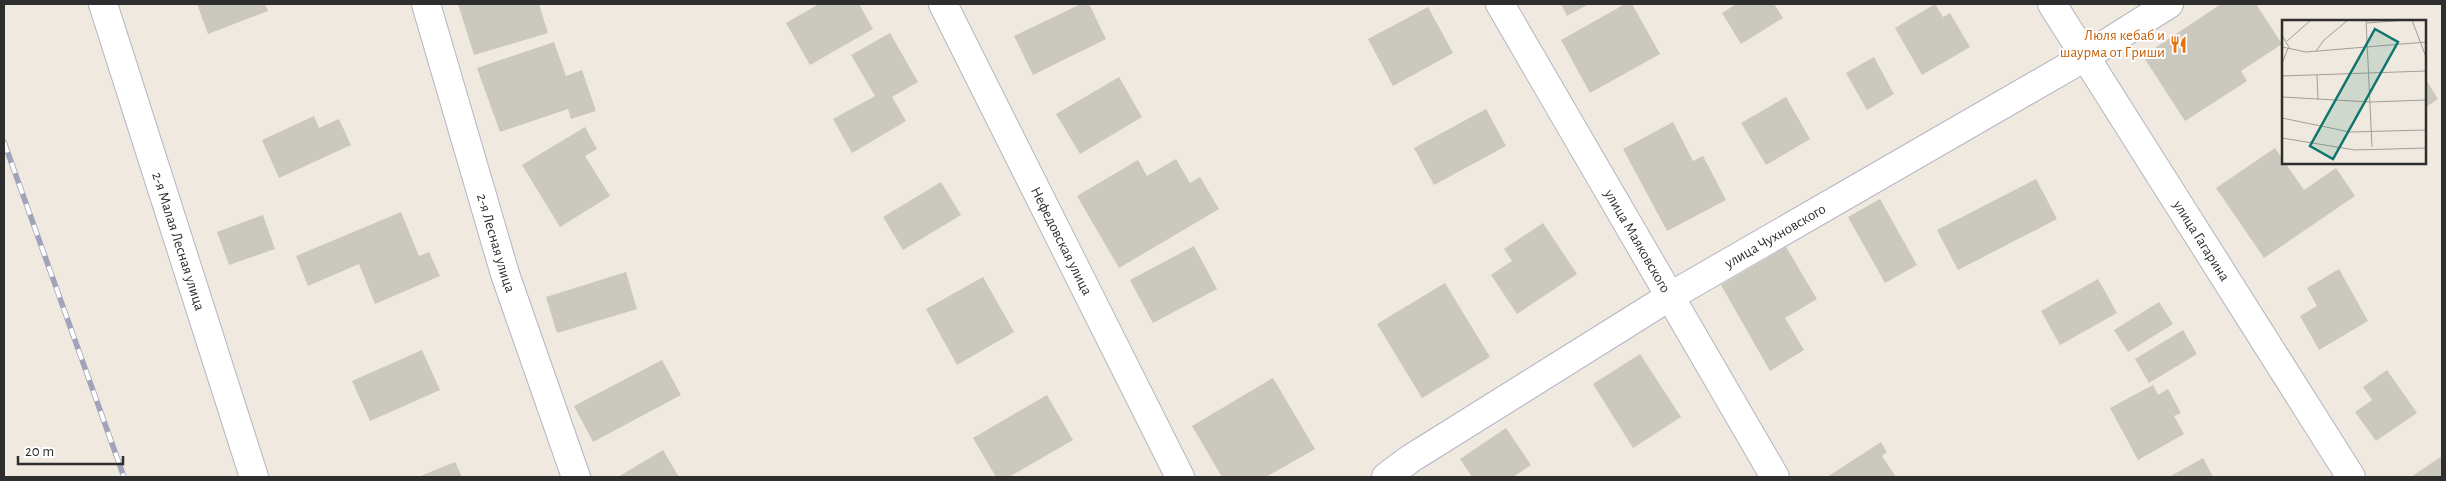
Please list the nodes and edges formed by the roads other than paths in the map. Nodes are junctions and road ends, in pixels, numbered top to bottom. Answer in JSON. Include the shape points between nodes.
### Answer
{"nodes":[{"id":1,"x":103,"y":4,"type":"edge"},
{"id":2,"x":426,"y":4,"type":"edge"},
{"id":3,"x":943,"y":4,"type":"edge"},
{"id":4,"x":1500,"y":4,"type":"edge"},
{"id":5,"x":2052,"y":4,"type":"edge"},
{"id":6,"x":2169,"y":4,"type":"edge"},
{"id":7,"x":2085,"y":57,"type":"junction"},
{"id":8,"x":1669,"y":297,"type":"junction"},
{"id":9,"x":254,"y":477,"type":"edge"},
{"id":10,"x":576,"y":477,"type":"edge"},
{"id":11,"x":1180,"y":477,"type":"edge"},
{"id":12,"x":1386,"y":477,"type":"edge"},
{"id":13,"x":1775,"y":477,"type":"edge"},
{"id":14,"x":2351,"y":477,"type":"edge"}],
"edges":[{"from":1,"to":9,"type":"street","name":"2-я Малая Лесная улица"},
{"from":2,"to":10,"type":"street","name":"2-я Лесная улица","via":[[505,274]]},
{"from":3,"to":11,"type":"street","name":"Нефедовская улица"},
{"from":4,"to":8,"type":"street","name":"улица Маяковского"},
{"from":5,"to":7,"type":"street","name":"улица Гагарина"},
{"from":6,"to":7,"type":"street","name":"улица Чухновского"},
{"from":7,"to":8,"type":"street","name":"улица Чухновского"},
{"from":7,"to":14,"type":"street","name":"улица Гагарина"},
{"from":8,"to":12,"type":"street","name":"улица Чухновского"},
{"from":8,"to":13,"type":"street","name":"улица Маяковского"}]}
